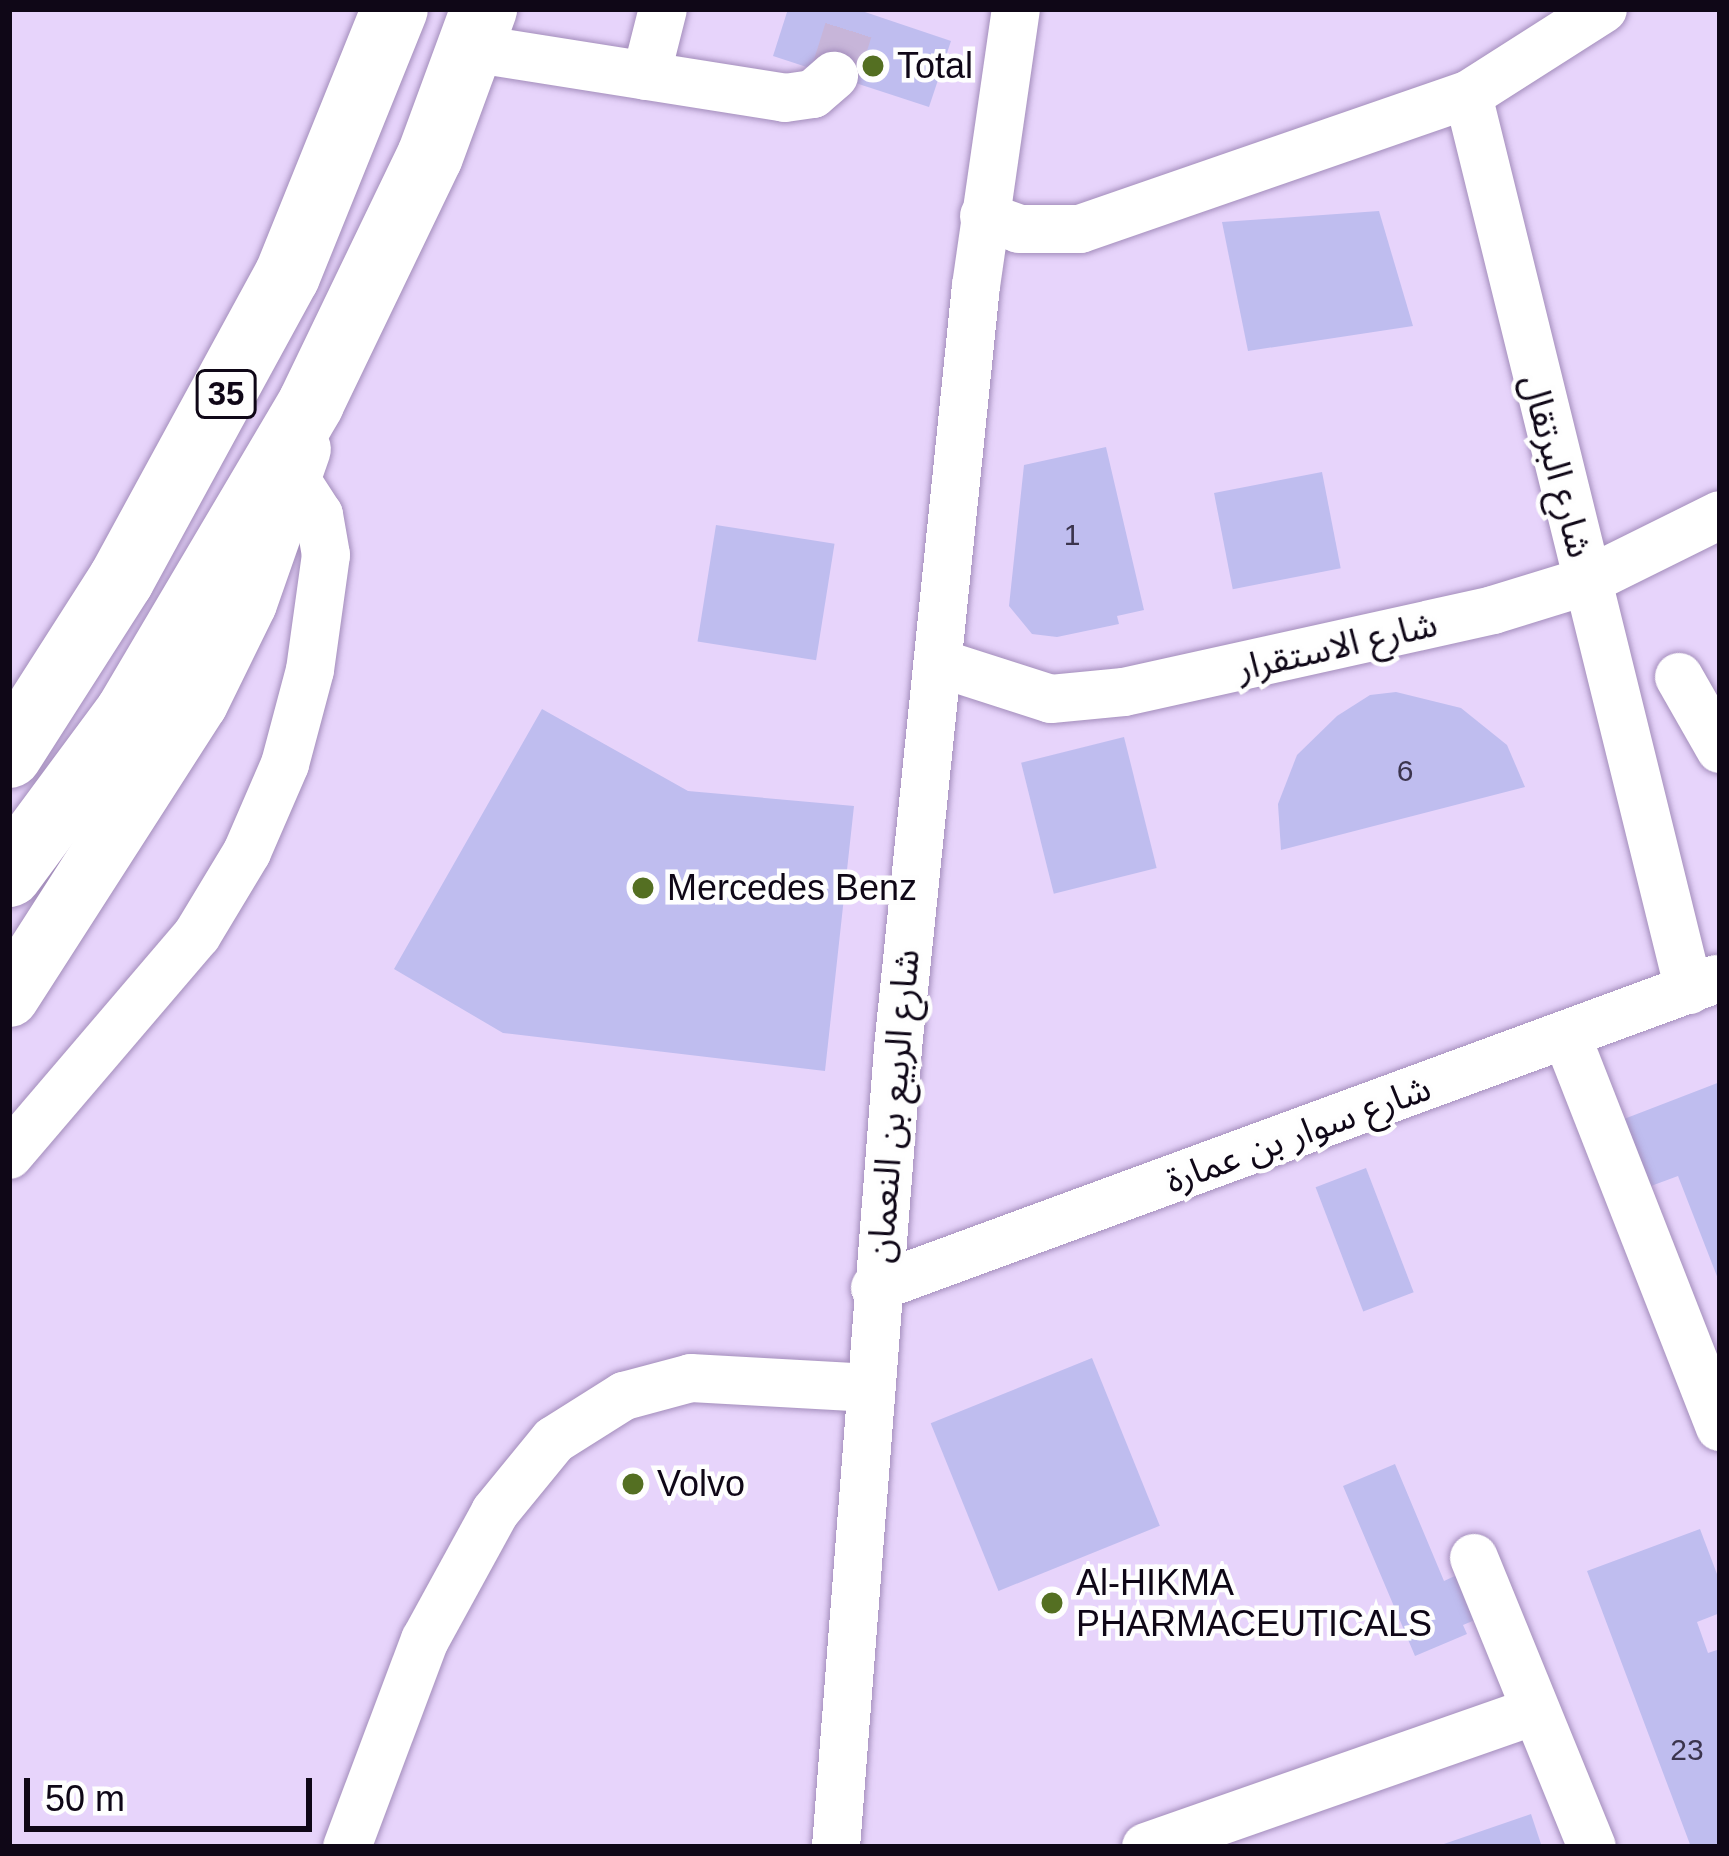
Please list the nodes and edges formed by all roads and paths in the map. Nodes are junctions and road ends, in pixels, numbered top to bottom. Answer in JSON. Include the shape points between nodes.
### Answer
{"nodes":[{"id":1,"x":394,"y":9,"type":"edge"},
{"id":2,"x":663,"y":9,"type":"edge"},
{"id":3,"x":1016,"y":9,"type":"edge"},
{"id":4,"x":1603,"y":9,"type":"edge"},
{"id":5,"x":478,"y":29,"type":"edge"},
{"id":6,"x":646,"y":76,"type":"junction"},
{"id":7,"x":834,"y":76,"type":"dead end"},
{"id":8,"x":1468,"y":95,"type":"junction"},
{"id":9,"x":984,"y":216,"type":"junction"},
{"id":10,"x":311,"y":403,"type":"junction"},
{"id":11,"x":295,"y":478,"type":"junction"},
{"id":12,"x":1720,"y":515,"type":"edge"},
{"id":13,"x":1587,"y":580,"type":"junction"},
{"id":14,"x":942,"y":664,"type":"junction"},
{"id":15,"x":1679,"y":677,"type":"dead end"},
{"id":16,"x":1720,"y":749,"type":"edge"},
{"id":17,"x":9,"y":754,"type":"edge"},
{"id":18,"x":9,"y":874,"type":"edge"},
{"id":19,"x":1705,"y":984,"type":"edge"},
{"id":20,"x":9,"y":997,"type":"edge"},
{"id":21,"x":1568,"y":1036,"type":"junction"},
{"id":22,"x":9,"y":1156,"type":"edge"},
{"id":23,"x":875,"y":1288,"type":"junction"},
{"id":24,"x":871,"y":1388,"type":"junction"},
{"id":25,"x":1720,"y":1426,"type":"edge"},
{"id":26,"x":1474,"y":1558,"type":"dead end"},
{"id":27,"x":1535,"y":1711,"type":"junction"},
{"id":28,"x":347,"y":1847,"type":"edge"},
{"id":29,"x":836,"y":1847,"type":"edge"},
{"id":30,"x":1146,"y":1847,"type":"edge"},
{"id":31,"x":1592,"y":1847,"type":"edge"}],
"edges":[{"from":1,"to":17,"type":"highway","number":"35","via":[[287,276],[122,580]]},
{"from":2,"to":6,"type":"street"},
{"from":3,"to":9,"type":"street","name":"شارع الربيع بن النعمان"},
{"from":4,"to":8,"type":"street"},
{"from":5,"to":6,"type":"street"},
{"from":5,"to":10,"type":"highway","number":"35","via":[[430,156]]},
{"from":6,"to":7,"type":"street","via":[[785,98],[813,94]]},
{"from":8,"to":9,"type":"street","via":[[1080,229],[1019,229]]},
{"from":8,"to":13,"type":"street","name":"شارع البرتقال"},
{"from":9,"to":14,"type":"street","name":"شارع الربيع بن النعمان"},
{"from":10,"to":11,"type":"main road"},
{"from":10,"to":18,"type":"highway","number":"35","via":[[128,713]]},
{"from":11,"to":20,"type":"main road","via":[[198,704]]},
{"from":11,"to":22,"type":"street","via":[[319,515],[326,555],[310,670],[285,764],[247,852],[197,935]]},
{"from":12,"to":13,"type":"street","name":"شارع الاستقرار"},
{"from":13,"to":14,"type":"street","name":"شارع الاستقرار","via":[[1299,656],[1078,699],[1026,694]]},
{"from":13,"to":19,"type":"street","name":"شارع البرتقال"},
{"from":14,"to":23,"type":"street","name":"شارع الربيع بن النعمان"},
{"from":15,"to":16,"type":"street"},
{"from":19,"to":21,"type":"street","name":"شارع سوار بن عمارة"},
{"from":21,"to":23,"type":"street","name":"شارع سوار بن عمارة"},
{"from":21,"to":25,"type":"street"},
{"from":23,"to":24,"type":"street","name":"شارع الربيع بن النعمان"},
{"from":24,"to":28,"type":"street","via":[[691,1378],[624,1396],[554,1440],[495,1512],[424,1640]]},
{"from":24,"to":29,"type":"street","name":"شارع الربيع بن النعمان"},
{"from":26,"to":27,"type":"street"},
{"from":27,"to":30,"type":"street"},
{"from":27,"to":31,"type":"street"}]}
